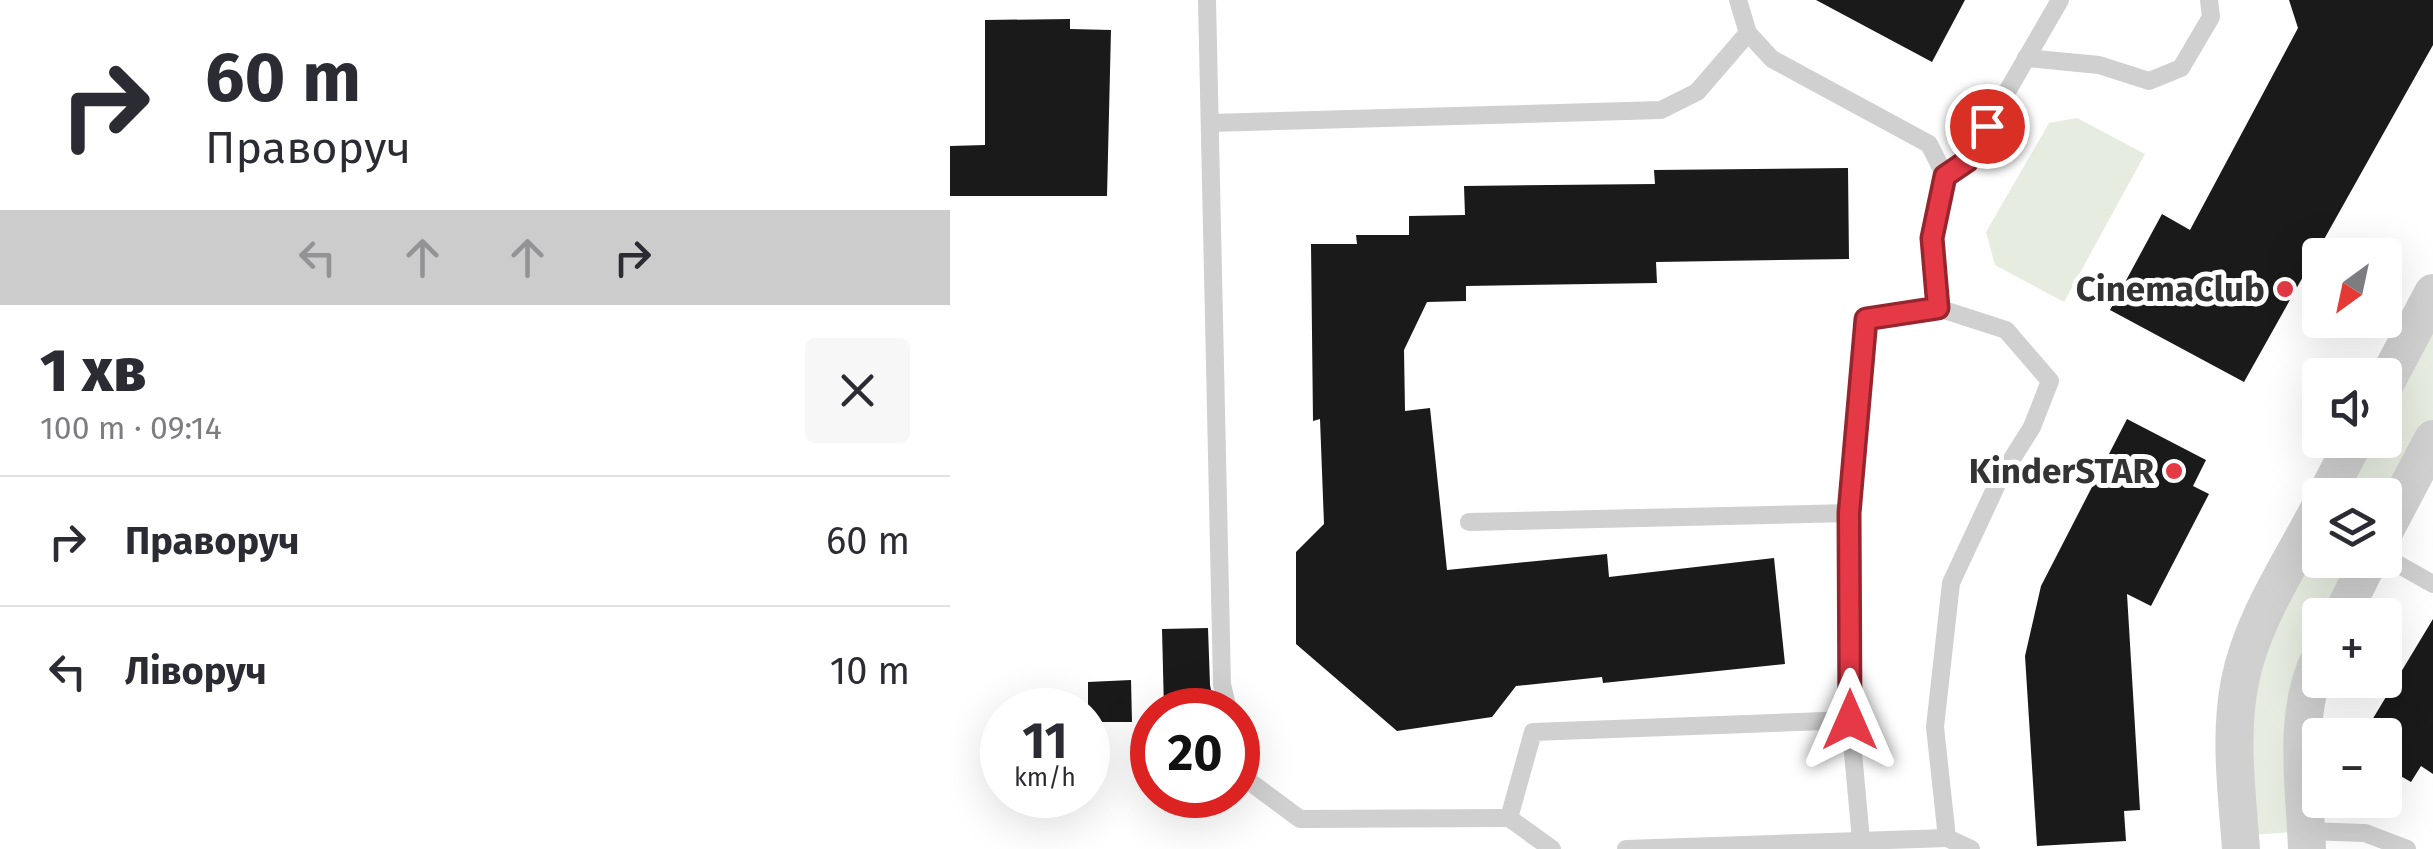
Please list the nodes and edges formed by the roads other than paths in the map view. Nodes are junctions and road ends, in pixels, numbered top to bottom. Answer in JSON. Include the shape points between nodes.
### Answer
{"nodes":[{"id":1,"x":1207,"y":0,"type":"edge"},
{"id":2,"x":1738,"y":0,"type":"edge"},
{"id":3,"x":2060,"y":0,"type":"edge"},
{"id":4,"x":2209,"y":0,"type":"edge"},
{"id":5,"x":1748,"y":33,"type":"junction"},
{"id":6,"x":2026,"y":58,"type":"junction"},
{"id":7,"x":1210,"y":124,"type":"junction"},
{"id":8,"x":1945,"y":176,"type":"junction"},
{"id":9,"x":2433,"y":293,"type":"edge"},
{"id":10,"x":1938,"y":308,"type":"junction"},
{"id":11,"x":2399,"y":358,"type":"edge"},
{"id":12,"x":2433,"y":438,"type":"edge"},
{"id":13,"x":2402,"y":497,"type":"edge"},
{"id":14,"x":1849,"y":513,"type":"junction"},
{"id":15,"x":1469,"y":522,"type":"dead end"},
{"id":16,"x":2302,"y":541,"type":"edge"},
{"id":17,"x":2402,"y":567,"type":"edge"},
{"id":18,"x":2433,"y":584,"type":"edge"},
{"id":19,"x":1223,"y":688,"type":"edge"},
{"id":20,"x":2308,"y":698,"type":"edge"},
{"id":21,"x":1850,"y":720,"type":"junction"},
{"id":22,"x":1260,"y":790,"type":"edge"},
{"id":23,"x":1509,"y":818,"type":"junction"},
{"id":24,"x":1947,"y":838,"type":"junction"},
{"id":25,"x":1860,"y":840,"type":"junction"},
{"id":26,"x":2306,"y":840,"type":"edge"},
{"id":27,"x":1552,"y":849,"type":"edge"},
{"id":28,"x":1626,"y":849,"type":"edge"},
{"id":29,"x":1971,"y":849,"type":"edge"},
{"id":30,"x":2241,"y":849,"type":"edge"},
{"id":31,"x":2407,"y":849,"type":"edge"}],
"edges":[{"from":1,"to":7,"type":"lane"},
{"from":2,"to":5,"type":"lane"},
{"from":3,"to":6,"type":"lane"},
{"from":4,"to":6,"type":"lane","via":[[2211,17],[2181,68],[2150,81],[2099,65]]},
{"from":5,"to":7,"type":"lane","via":[[1698,92],[1661,110]]},
{"from":5,"to":8,"type":"lane","via":[[1772,59],[1929,144]]},
{"from":6,"to":8,"type":"lane","via":[[1967,161]]},
{"from":7,"to":19,"type":"lane"},
{"from":8,"to":10,"type":"lane","via":[[1932,238]]},
{"from":9,"to":11,"type":"street"},
{"from":10,"to":14,"type":"lane","via":[[1866,319]]},
{"from":10,"to":24,"type":"lane","via":[[2006,330],[2050,381],[1951,583],[1935,727]]},
{"from":12,"to":13,"type":"street"},
{"from":14,"to":15,"type":"lane"},
{"from":14,"to":21,"type":"lane"},
{"from":16,"to":30,"type":"street","via":[[2240,678],[2234,726]]},
{"from":17,"to":18,"type":"lane"},
{"from":20,"to":26,"type":"street"},
{"from":21,"to":23,"type":"lane","via":[[1533,732]]},
{"from":21,"to":25,"type":"lane"},
{"from":22,"to":23,"type":"lane","via":[[1300,819]]},
{"from":23,"to":27,"type":"lane"},
{"from":24,"to":25,"type":"lane"},
{"from":24,"to":29,"type":"lane"},
{"from":25,"to":28,"type":"lane"},
{"from":26,"to":31,"type":"lane","via":[[2365,833]]}]}
